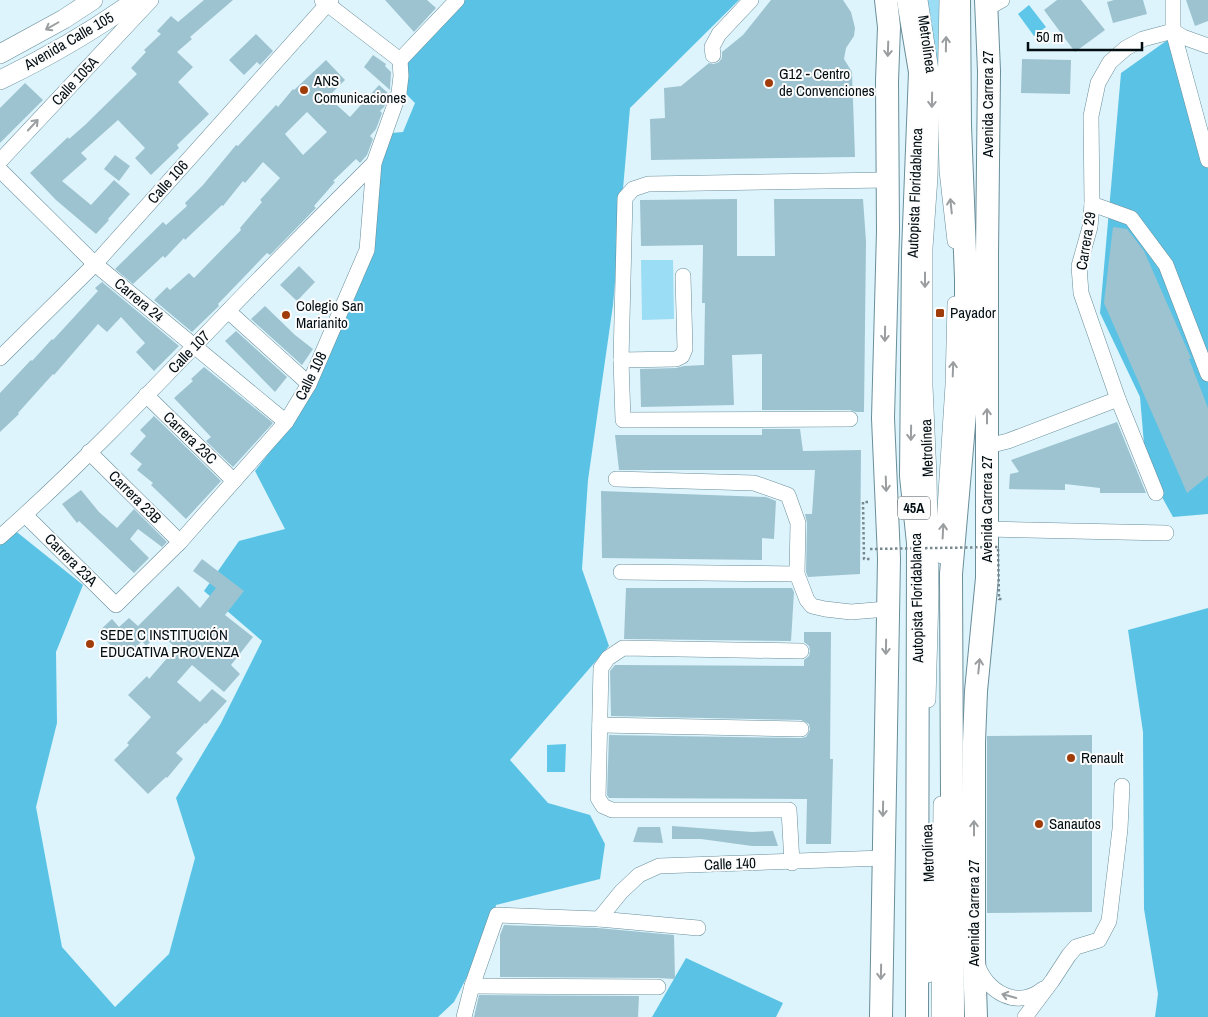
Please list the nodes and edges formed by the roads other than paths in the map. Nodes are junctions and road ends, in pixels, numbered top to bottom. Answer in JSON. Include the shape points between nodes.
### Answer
{"nodes":[{"id":1,"x":93,"y":0,"type":"edge"},
{"id":2,"x":136,"y":0,"type":"edge"},
{"id":3,"x":151,"y":0,"type":"edge"},
{"id":4,"x":456,"y":0,"type":"edge"},
{"id":5,"x":751,"y":0,"type":"edge"},
{"id":6,"x":886,"y":0,"type":"edge"},
{"id":7,"x":908,"y":0,"type":"edge"},
{"id":8,"x":920,"y":0,"type":"edge"},
{"id":9,"x":947,"y":0,"type":"edge"},
{"id":10,"x":959,"y":0,"type":"edge"},
{"id":11,"x":1172,"y":0,"type":"edge"},
{"id":12,"x":327,"y":1,"type":"edge"},
{"id":13,"x":991,"y":3,"type":"edge"},
{"id":14,"x":1178,"y":34,"type":"junction"},
{"id":15,"x":1208,"y":46,"type":"edge"},
{"id":16,"x":0,"y":54,"type":"edge"},
{"id":17,"x":713,"y":55,"type":"dead end"},
{"id":18,"x":400,"y":60,"type":"junction"},
{"id":19,"x":920,"y":72,"type":"junction"},
{"id":20,"x":0,"y":80,"type":"edge"},
{"id":21,"x":1202,"y":114,"type":"edge"},
{"id":22,"x":1208,"y":160,"type":"edge"},
{"id":23,"x":0,"y":161,"type":"edge"},
{"id":24,"x":374,"y":163,"type":"junction"},
{"id":25,"x":0,"y":170,"type":"edge"},
{"id":26,"x":886,"y":180,"type":"junction"},
{"id":27,"x":963,"y":195,"type":"junction"},
{"id":28,"x":1092,"y":204,"type":"junction"},
{"id":29,"x":888,"y":232,"type":"junction"},
{"id":30,"x":987,"y":254,"type":"junction"},
{"id":31,"x":95,"y":264,"type":"junction"},
{"id":32,"x":683,"y":276,"type":"dead end"},
{"id":33,"x":228,"y":311,"type":"junction"},
{"id":34,"x":195,"y":346,"type":"junction"},
{"id":35,"x":0,"y":358,"type":"edge"},
{"id":36,"x":622,"y":360,"type":"junction"},
{"id":37,"x":1208,"y":374,"type":"edge"},
{"id":38,"x":309,"y":384,"type":"junction"},
{"id":39,"x":146,"y":395,"type":"junction"},
{"id":40,"x":1118,"y":399,"type":"junction"},
{"id":41,"x":850,"y":419,"type":"dead end"},
{"id":42,"x":286,"y":422,"type":"junction"},
{"id":43,"x":988,"y":446,"type":"junction"},
{"id":44,"x":89,"y":452,"type":"junction"},
{"id":45,"x":616,"y":478,"type":"dead end"},
{"id":46,"x":234,"y":481,"type":"junction"},
{"id":47,"x":1156,"y":493,"type":"dead end"},
{"id":48,"x":25,"y":515,"type":"junction"},
{"id":49,"x":987,"y":529,"type":"junction"},
{"id":50,"x":1166,"y":533,"type":"dead end"},
{"id":51,"x":0,"y":538,"type":"edge"},
{"id":52,"x":180,"y":542,"type":"junction"},
{"id":53,"x":621,"y":572,"type":"dead end"},
{"id":54,"x":797,"y":574,"type":"junction"},
{"id":55,"x":116,"y":605,"type":"joint"},
{"id":56,"x":887,"y":609,"type":"junction"},
{"id":57,"x":801,"y":651,"type":"dead end"},
{"id":58,"x":600,"y":725,"type":"junction"},
{"id":59,"x":801,"y":729,"type":"dead end"},
{"id":60,"x":1122,"y":786,"type":"dead end"},
{"id":61,"x":882,"y":858,"type":"junction"},
{"id":62,"x":792,"y":862,"type":"junction"},
{"id":63,"x":598,"y":919,"type":"junction"},
{"id":64,"x":698,"y":928,"type":"dead end"},
{"id":65,"x":974,"y":958,"type":"junction"},
{"id":66,"x":1052,"y":981,"type":"junction"},
{"id":67,"x":472,"y":986,"type":"junction"},
{"id":68,"x":658,"y":988,"type":"dead end"},
{"id":69,"x":464,"y":1017,"type":"edge"},
{"id":70,"x":881,"y":1017,"type":"edge"},
{"id":71,"x":917,"y":1017,"type":"edge"},
{"id":72,"x":927,"y":1017,"type":"edge"},
{"id":73,"x":939,"y":1017,"type":"edge"},
{"id":74,"x":953,"y":1017,"type":"edge"},
{"id":75,"x":976,"y":1017,"type":"edge"},
{"id":76,"x":1025,"y":1017,"type":"edge"}],
"edges":[{"from":1,"to":16,"type":"main road","name":"Avenida Calle 105","one_way":true},
{"from":2,"to":20,"type":"main road","name":"Avenida Calle 105","via":[[76,40]]},
{"from":23,"to":3,"type":"street","name":"Calle 105A","one_way":true},
{"from":4,"to":18,"type":"street"},
{"from":5,"to":17,"type":"street","via":[[719,34],[712,47]]},
{"from":6,"to":26,"type":"highway","one_way":true,"via":[[889,27]]},
{"from":7,"to":19,"type":"highway","name":"Autopista Floridablanca","number":"45A"},
{"from":8,"to":72,"type":"street","name":"Metrolínea","one_way":true,"via":[[932,77],[925,248],[931,594],[926,795],[930,906]]},
{"from":73,"to":9,"type":"street","name":"Metrolínea","one_way":true,"via":[[942,566],[953,385],[956,257],[947,171]]},
{"from":10,"to":27,"type":"highway"},
{"from":11,"to":14,"type":"street"},
{"from":12,"to":18,"type":"street"},
{"from":12,"to":31,"type":"street","name":"Calle 106"},
{"from":13,"to":30,"type":"highway","name":"Avenida Carrera 27"},
{"from":14,"to":15,"type":"street"},
{"from":14,"to":21,"type":"street"},
{"from":14,"to":28,"type":"street","name":"Carrera 29","via":[[1143,39],[1126,48],[1110,62],[1098,83],[1091,116]]},
{"from":18,"to":24,"type":"street","name":"Calle 108","via":[[399,93]]},
{"from":19,"to":29,"type":"highway","via":[[900,152]]},
{"from":19,"to":71,"type":"highway","name":"Autopista Floridablanca","number":"45A","one_way":true,"via":[[913,252],[911,476],[918,543]]},
{"from":21,"to":22,"type":"street"},
{"from":24,"to":33,"type":"street","name":"Calle 107"},
{"from":24,"to":38,"type":"street","name":"Calle 108","via":[[367,250]]},
{"from":25,"to":31,"type":"street","name":"Carrera 24"},
{"from":26,"to":29,"type":"highway"},
{"from":26,"to":36,"type":"street","via":[[648,184],[633,189],[625,198]]},
{"from":27,"to":30,"type":"highway","via":[[977,237]]},
{"from":27,"to":74,"type":"highway","via":[[966,402],[951,574]]},
{"from":28,"to":37,"type":"street","via":[[1131,218],[1166,265]]},
{"from":28,"to":40,"type":"street","name":"Carrera 29","via":[[1090,227],[1079,266],[1081,293]]},
{"from":29,"to":56,"type":"highway","one_way":true,"via":[[883,418],[889,558]]},
{"from":43,"to":30,"type":"highway","name":"Avenida Carrera 27","one_way":true},
{"from":31,"to":34,"type":"street","name":"Carrera 24"},
{"from":31,"to":35,"type":"street","name":"Calle 106"},
{"from":32,"to":36,"type":"street","via":[[685,348],[682,356],[676,359]]},
{"from":33,"to":34,"type":"street","name":"Calle 107"},
{"from":33,"to":38,"type":"street"},
{"from":34,"to":39,"type":"street","name":"Calle 107"},
{"from":34,"to":42,"type":"street","name":"Carrera 24"},
{"from":36,"to":41,"type":"street","via":[[623,420]]},
{"from":38,"to":42,"type":"street","name":"Calle 108"},
{"from":39,"to":44,"type":"street","name":"Calle 107"},
{"from":39,"to":46,"type":"street","name":"Carrera 23C"},
{"from":40,"to":43,"type":"street","via":[[1008,442]]},
{"from":40,"to":47,"type":"street","name":"Carrera 29"},
{"from":42,"to":46,"type":"street","name":"Calle 108"},
{"from":43,"to":49,"type":"highway","name":"Avenida Carrera 27"},
{"from":44,"to":48,"type":"street","name":"Calle 107"},
{"from":44,"to":52,"type":"street","name":"Carrera 23B"},
{"from":45,"to":54,"type":"street","via":[[754,483],[788,495],[798,522]]},
{"from":46,"to":52,"type":"street","name":"Calle 108"},
{"from":48,"to":51,"type":"street","name":"Calle 107"},
{"from":48,"to":55,"type":"street","name":"Carrera 23A"},
{"from":49,"to":50,"type":"street"},
{"from":65,"to":49,"type":"highway","name":"Avenida Carrera 27","one_way":true,"via":[[974,742],[987,578]]},
{"from":52,"to":55,"type":"street","name":"Calle 108"},
{"from":53,"to":54,"type":"street"},
{"from":54,"to":56,"type":"street","via":[[812,606],[851,612]]},
{"from":56,"to":61,"type":"highway","one_way":true},
{"from":57,"to":58,"type":"street","via":[[623,648],[608,658],[601,668]]},
{"from":58,"to":59,"type":"street"},
{"from":58,"to":62,"type":"street","via":[[598,798],[603,806],[612,810],[789,810]]},
{"from":60,"to":66,"type":"street","via":[[1109,921],[1099,940],[1076,947]]},
{"from":61,"to":62,"type":"street","name":"Calle 140"},
{"from":61,"to":70,"type":"highway","one_way":true},
{"from":62,"to":63,"type":"street","name":"Calle 140","via":[[659,866],[640,875]]},
{"from":63,"to":64,"type":"street"},
{"from":63,"to":67,"type":"street","via":[[497,915]]},
{"from":66,"to":65,"type":"street","one_way":true,"via":[[1028,997],[1005,996],[987,982]]},
{"from":65,"to":75,"type":"highway","name":"Avenida Carrera 27"},
{"from":66,"to":76,"type":"street"},
{"from":67,"to":68,"type":"street"},
{"from":67,"to":69,"type":"street"}]}
